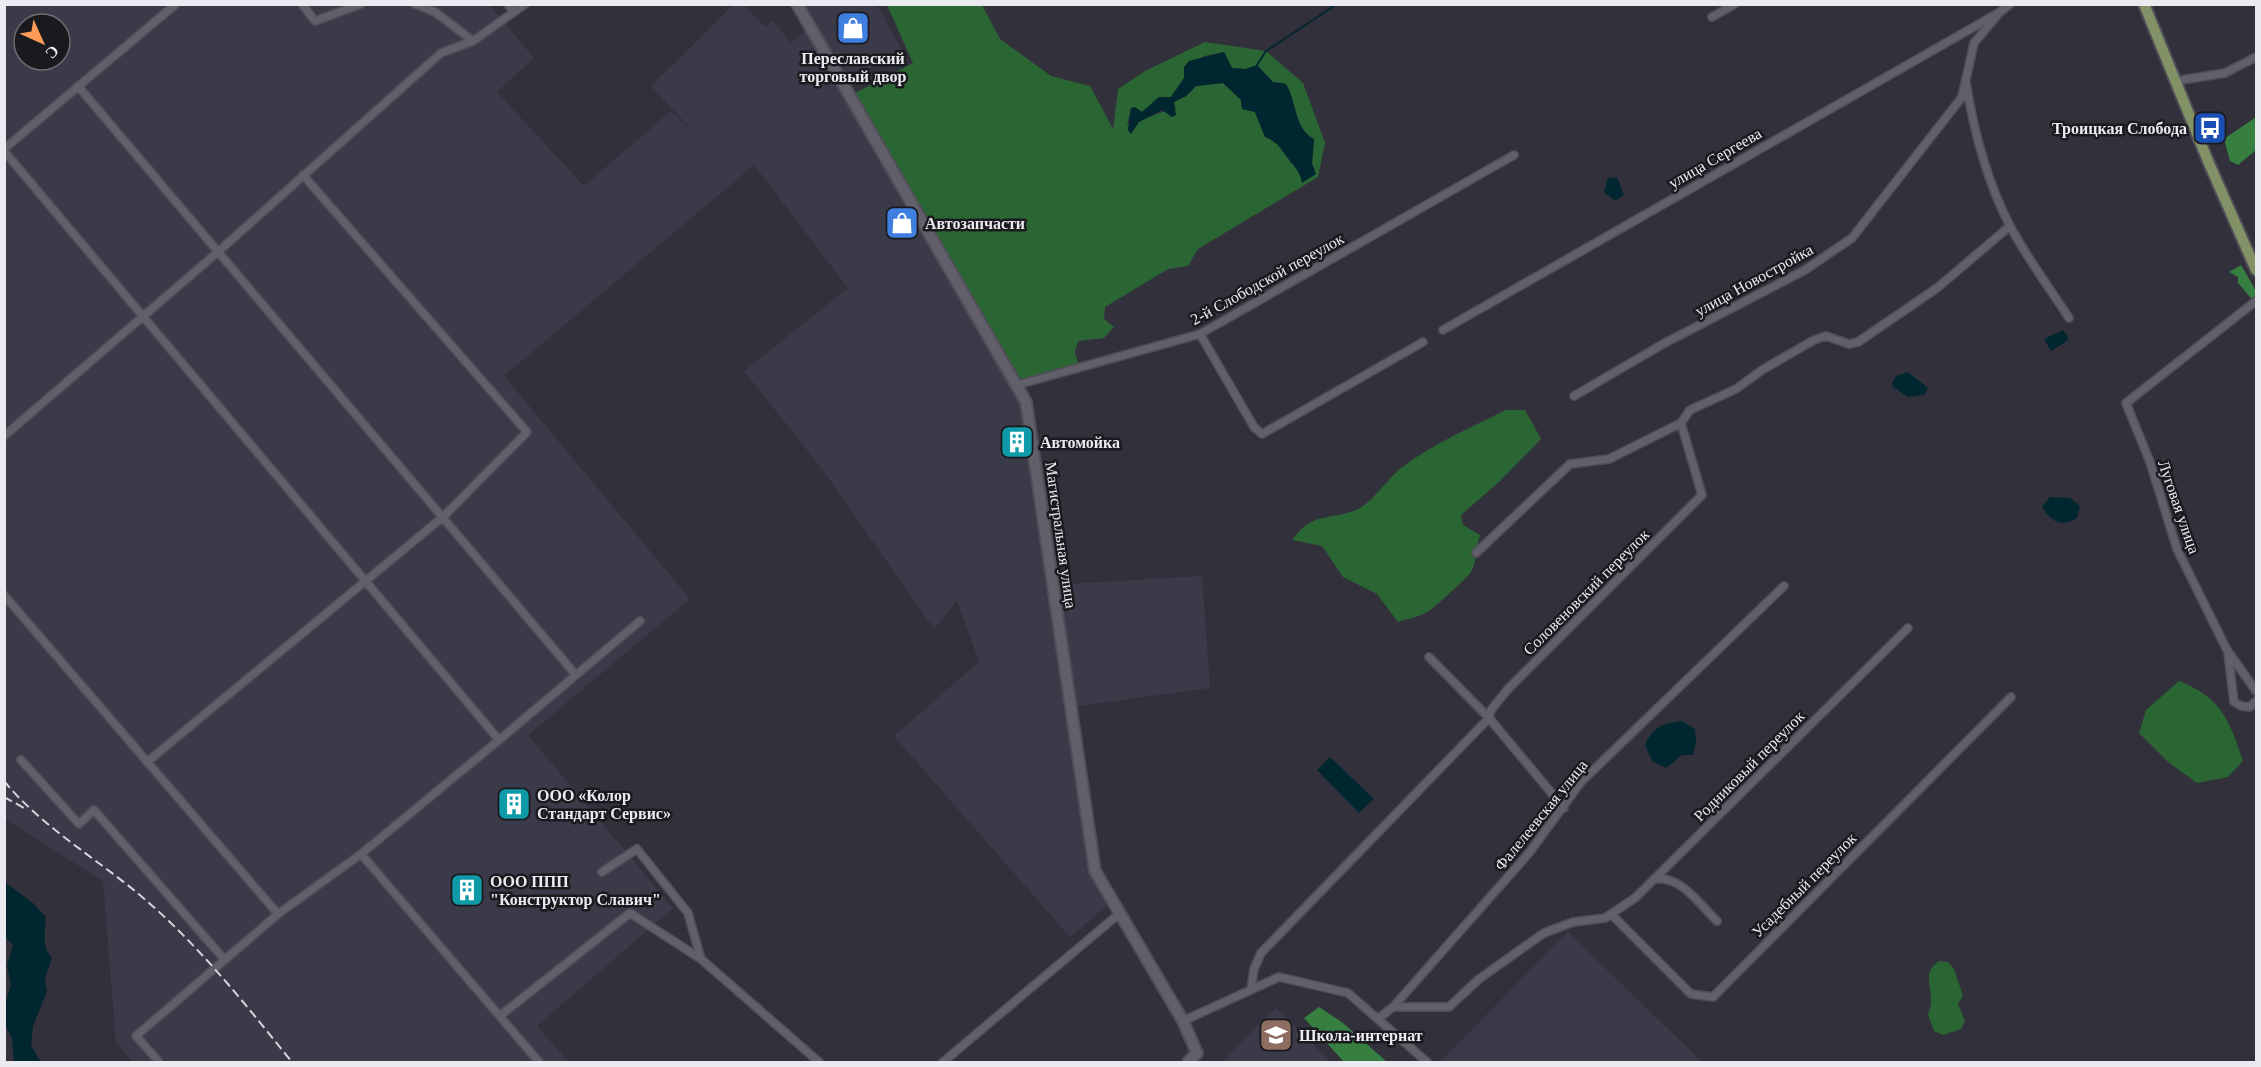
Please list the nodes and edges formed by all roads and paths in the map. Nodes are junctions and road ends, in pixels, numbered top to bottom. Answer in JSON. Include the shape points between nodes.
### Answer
{"nodes":[{"id":1,"x":176,"y":4,"type":"edge"},
{"id":2,"x":302,"y":4,"type":"edge"},
{"id":3,"x":361,"y":4,"type":"edge"},
{"id":4,"x":415,"y":4,"type":"edge"},
{"id":5,"x":508,"y":4,"type":"edge"},
{"id":6,"x":525,"y":4,"type":"edge"},
{"id":7,"x":796,"y":4,"type":"edge"},
{"id":8,"x":1735,"y":4,"type":"edge"},
{"id":9,"x":2010,"y":4,"type":"edge"},
{"id":10,"x":2144,"y":4,"type":"edge"},
{"id":11,"x":514,"y":12,"type":"junction"},
{"id":12,"x":2000,"y":12,"type":"junction"},
{"id":13,"x":1712,"y":17,"type":"dead end"},
{"id":14,"x":473,"y":41,"type":"junction"},
{"id":15,"x":2256,"y":57,"type":"edge"},
{"id":16,"x":1965,"y":77,"type":"junction"},
{"id":17,"x":2175,"y":81,"type":"junction"},
{"id":18,"x":78,"y":86,"type":"junction"},
{"id":19,"x":4,"y":150,"type":"edge"},
{"id":20,"x":1514,"y":155,"type":"dead end"},
{"id":21,"x":303,"y":175,"type":"junction"},
{"id":22,"x":2010,"y":226,"type":"junction"},
{"id":23,"x":219,"y":251,"type":"junction"},
{"id":24,"x":2256,"y":270,"type":"edge"},
{"id":25,"x":2256,"y":301,"type":"edge"},
{"id":26,"x":144,"y":314,"type":"junction"},
{"id":27,"x":2069,"y":318,"type":"dead end"},
{"id":28,"x":1443,"y":330,"type":"dead end"},
{"id":29,"x":1200,"y":334,"type":"junction"},
{"id":30,"x":1423,"y":342,"type":"dead end"},
{"id":31,"x":1017,"y":386,"type":"junction"},
{"id":32,"x":1574,"y":396,"type":"dead end"},
{"id":33,"x":1681,"y":423,"type":"junction"},
{"id":34,"x":4,"y":435,"type":"edge"},
{"id":35,"x":444,"y":516,"type":"junction"},
{"id":36,"x":1476,"y":553,"type":"dead end"},
{"id":37,"x":366,"y":579,"type":"junction"},
{"id":38,"x":1784,"y":586,"type":"dead end"},
{"id":39,"x":4,"y":595,"type":"edge"},
{"id":40,"x":640,"y":621,"type":"dead end"},
{"id":41,"x":1908,"y":627,"type":"dead end"},
{"id":42,"x":2227,"y":650,"type":"junction"},
{"id":43,"x":1429,"y":657,"type":"dead end"},
{"id":44,"x":575,"y":674,"type":"junction"},
{"id":45,"x":2256,"y":691,"type":"edge"},
{"id":46,"x":2010,"y":697,"type":"dead end"},
{"id":47,"x":2256,"y":701,"type":"edge"},
{"id":48,"x":1489,"y":718,"type":"junction"},
{"id":49,"x":499,"y":740,"type":"junction"},
{"id":50,"x":21,"y":760,"type":"dead end"},
{"id":51,"x":147,"y":762,"type":"junction"},
{"id":52,"x":1563,"y":808,"type":"junction"},
{"id":53,"x":362,"y":854,"type":"junction"},
{"id":54,"x":602,"y":872,"type":"dead end"},
{"id":55,"x":1654,"y":879,"type":"junction"},
{"id":56,"x":1120,"y":913,"type":"junction"},
{"id":57,"x":278,"y":914,"type":"junction"},
{"id":58,"x":1608,"y":916,"type":"junction"},
{"id":59,"x":1717,"y":921,"type":"dead end"},
{"id":60,"x":224,"y":959,"type":"junction"},
{"id":61,"x":701,"y":959,"type":"junction"},
{"id":62,"x":1251,"y":990,"type":"junction"},
{"id":63,"x":1393,"y":1007,"type":"junction"},
{"id":64,"x":501,"y":1015,"type":"junction"},
{"id":65,"x":1378,"y":1019,"type":"junction"},
{"id":66,"x":1183,"y":1021,"type":"junction"},
{"id":67,"x":159,"y":1062,"type":"edge"},
{"id":68,"x":539,"y":1062,"type":"edge"},
{"id":69,"x":819,"y":1062,"type":"edge"},
{"id":70,"x":943,"y":1062,"type":"edge"},
{"id":71,"x":1188,"y":1062,"type":"edge"},
{"id":72,"x":1427,"y":1062,"type":"edge"}],
"edges":[{"from":1,"to":18,"type":"street"},
{"from":2,"to":3,"type":"street","via":[[315,21]]},
{"from":4,"to":14,"type":"street","via":[[435,12]]},
{"from":5,"to":11,"type":"street"},
{"from":6,"to":11,"type":"street"},
{"from":7,"to":31,"type":"street","name":"Магистральная улица"},
{"from":8,"to":13,"type":"street"},
{"from":9,"to":12,"type":"street","name":"улица Новостройка"},
{"from":10,"to":17,"type":"main road"},
{"from":11,"to":14,"type":"street"},
{"from":12,"to":16,"type":"street","name":"улица Новостройка","via":[[1974,43]]},
{"from":12,"to":28,"type":"street","name":"улица Сергеева"},
{"from":14,"to":21,"type":"street","via":[[441,53]]},
{"from":15,"to":17,"type":"street","via":[[2225,73]]},
{"from":16,"to":22,"type":"street","via":[[1977,145]]},
{"from":16,"to":32,"type":"street","name":"улица Новостройка","via":[[1962,97],[1852,238],[1806,270]]},
{"from":17,"to":24,"type":"main road"},
{"from":18,"to":19,"type":"street"},
{"from":18,"to":23,"type":"street"},
{"from":19,"to":26,"type":"street"},
{"from":20,"to":29,"type":"street","name":"2-й Слободской переулок"},
{"from":21,"to":23,"type":"street"},
{"from":21,"to":35,"type":"street","via":[[527,432]]},
{"from":22,"to":27,"type":"street"},
{"from":22,"to":33,"type":"street","via":[[1937,288],[1858,342],[1849,344],[1826,336],[1814,340],[1736,389],[1690,410]]},
{"from":23,"to":26,"type":"street"},
{"from":23,"to":35,"type":"street"},
{"from":25,"to":42,"type":"street","name":"Луговая улица","via":[[2126,402],[2150,462],[2177,549]]},
{"from":26,"to":34,"type":"street"},
{"from":26,"to":37,"type":"street"},
{"from":29,"to":30,"type":"street","via":[[1254,427],[1262,434]]},
{"from":29,"to":31,"type":"street","name":"2-й Слободской переулок"},
{"from":31,"to":56,"type":"street","name":"Магистральная улица","via":[[1026,402],[1095,872]]},
{"from":33,"to":36,"type":"street","via":[[1609,459],[1570,464]]},
{"from":33,"to":48,"type":"street","name":"Соловеновский переулок","via":[[1702,495],[1508,689]]},
{"from":35,"to":37,"type":"street"},
{"from":35,"to":44,"type":"street"},
{"from":37,"to":49,"type":"street"},
{"from":37,"to":51,"type":"street"},
{"from":38,"to":52,"type":"street","name":"Фалелеевская улица","via":[[1581,782]]},
{"from":39,"to":51,"type":"street"},
{"from":40,"to":44,"type":"street"},
{"from":41,"to":55,"type":"street","name":"Родниковый переулок"},
{"from":42,"to":45,"type":"street","name":"Луговая улица"},
{"from":42,"to":47,"type":"street","name":"Луговая улица","via":[[2234,702],[2250,706]]},
{"from":43,"to":48,"type":"street"},
{"from":44,"to":49,"type":"street"},
{"from":46,"to":58,"type":"street","name":"Усадебный переулок","via":[[1713,997],[1691,994]]},
{"from":48,"to":52,"type":"street"},
{"from":48,"to":62,"type":"street","via":[[1261,953]]},
{"from":49,"to":53,"type":"street"},
{"from":50,"to":60,"type":"street","via":[[79,824],[94,810]]},
{"from":51,"to":57,"type":"street"},
{"from":52,"to":63,"type":"street","name":"Фалелеевская улица","via":[[1529,853]]},
{"from":53,"to":57,"type":"street"},
{"from":53,"to":64,"type":"street"},
{"from":54,"to":61,"type":"street","via":[[637,849],[688,913]]},
{"from":55,"to":58,"type":"street","name":"Родниковый переулок"},
{"from":55,"to":59,"type":"street","via":[[1667,877],[1682,885]]},
{"from":56,"to":66,"type":"street","name":"Магистральная улица"},
{"from":56,"to":70,"type":"street"},
{"from":57,"to":60,"type":"street"},
{"from":58,"to":63,"type":"street","via":[[1573,922],[1544,933],[1479,979],[1449,1008]]},
{"from":60,"to":67,"type":"street","via":[[136,1036]]},
{"from":61,"to":64,"type":"street","via":[[630,913]]},
{"from":61,"to":69,"type":"street"},
{"from":62,"to":65,"type":"street","via":[[1279,977],[1348,993]]},
{"from":62,"to":66,"type":"street"},
{"from":63,"to":65,"type":"street","name":"Фалелеевская улица"},
{"from":64,"to":68,"type":"street"},
{"from":65,"to":72,"type":"street"},
{"from":66,"to":71,"type":"street","name":"Магистральная улица","via":[[1197,1053]]}]}
